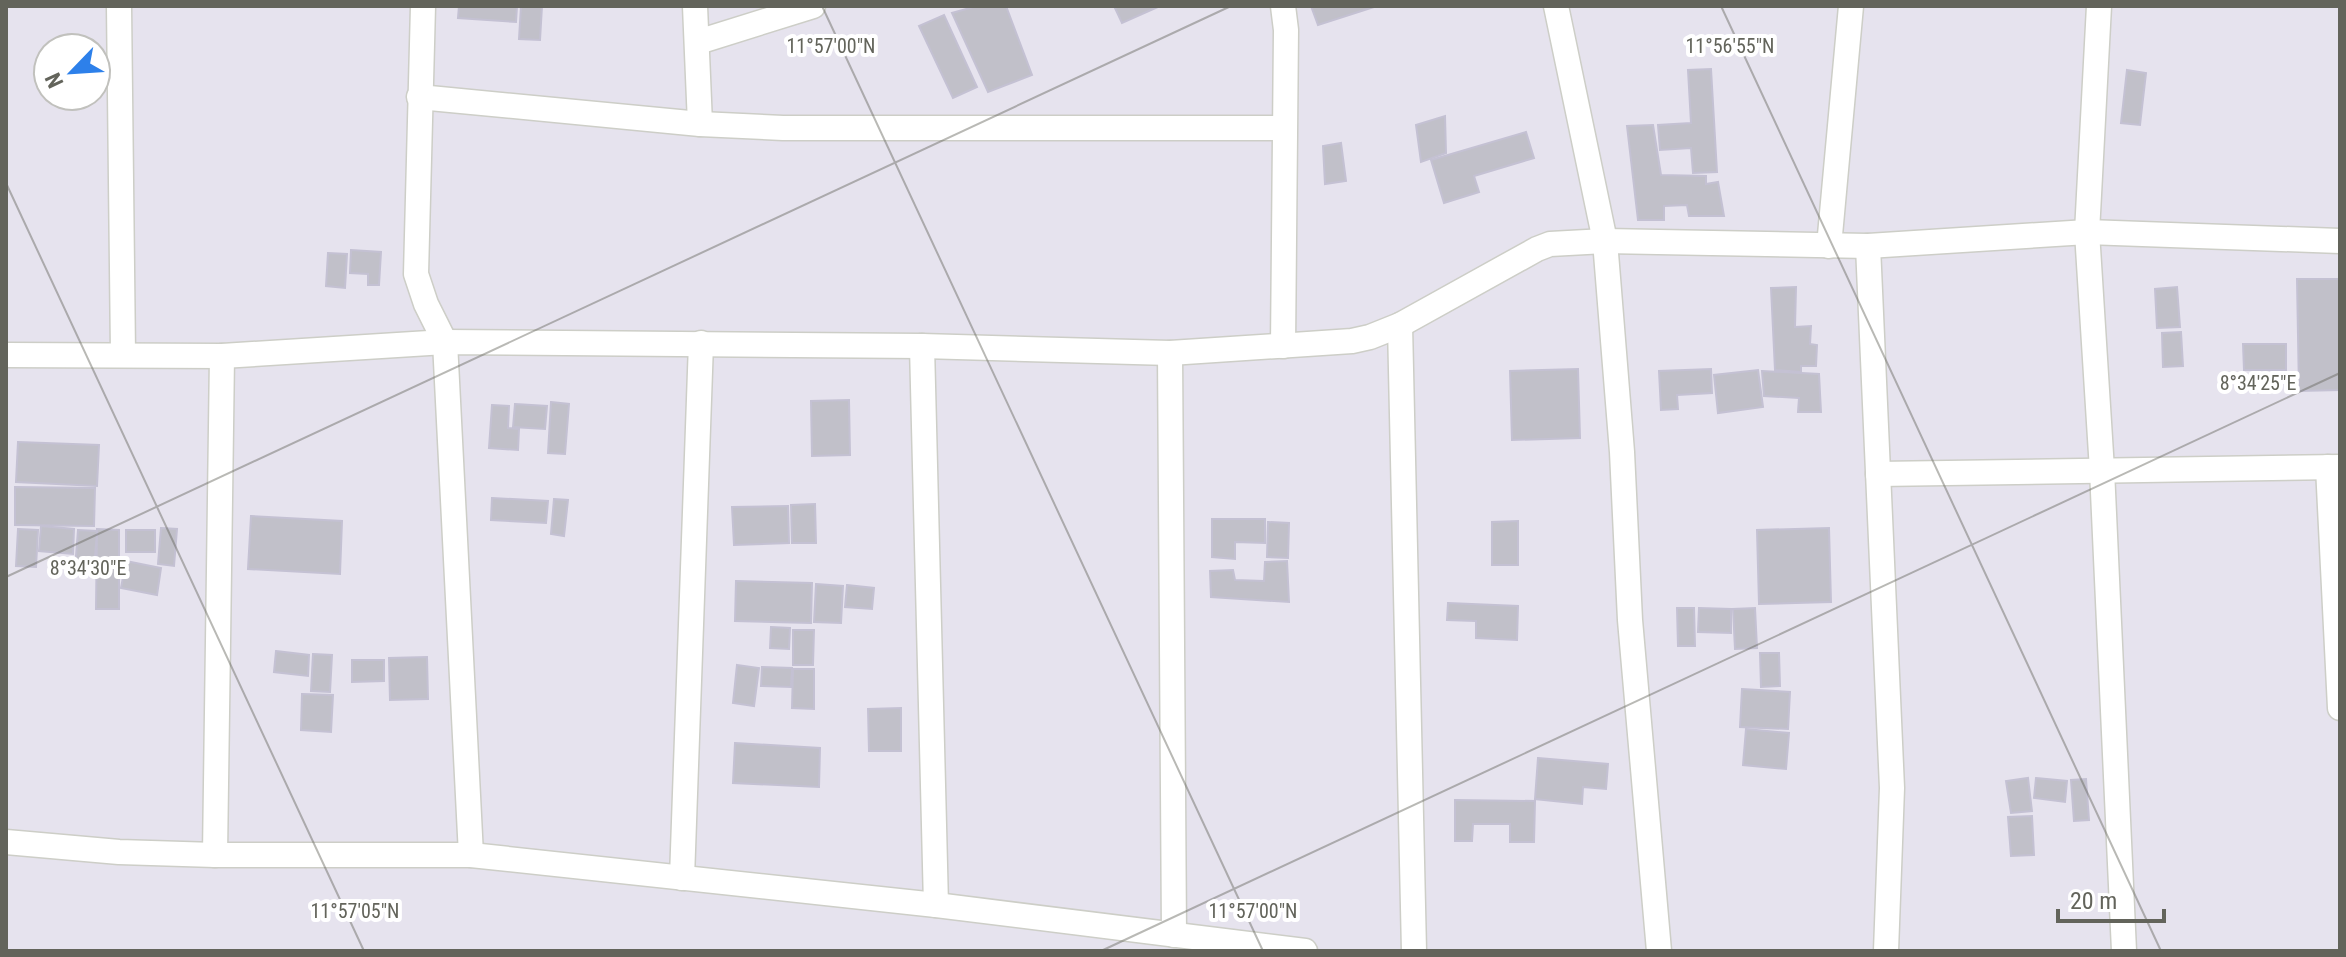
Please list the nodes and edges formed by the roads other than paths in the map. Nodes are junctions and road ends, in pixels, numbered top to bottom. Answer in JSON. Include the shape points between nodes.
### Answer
{"nodes":[{"id":1,"x":119,"y":6,"type":"edge"},
{"id":2,"x":423,"y":6,"type":"edge"},
{"id":3,"x":695,"y":6,"type":"edge"},
{"id":4,"x":813,"y":6,"type":"edge"},
{"id":5,"x":1283,"y":6,"type":"edge"},
{"id":6,"x":1556,"y":6,"type":"edge"},
{"id":7,"x":1851,"y":6,"type":"edge"},
{"id":8,"x":2099,"y":6,"type":"edge"},
{"id":9,"x":698,"y":42,"type":"junction"},
{"id":10,"x":419,"y":97,"type":"junction"},
{"id":11,"x":700,"y":124,"type":"junction"},
{"id":12,"x":1284,"y":128,"type":"junction"},
{"id":13,"x":2087,"y":232,"type":"junction"},
{"id":14,"x":1605,"y":241,"type":"junction"},
{"id":15,"x":2340,"y":241,"type":"edge"},
{"id":16,"x":1829,"y":246,"type":"junction"},
{"id":17,"x":1868,"y":246,"type":"junction"},
{"id":18,"x":1400,"y":325,"type":"junction"},
{"id":19,"x":445,"y":342,"type":"junction"},
{"id":20,"x":701,"y":343,"type":"junction"},
{"id":21,"x":922,"y":346,"type":"junction"},
{"id":22,"x":1283,"y":346,"type":"junction"},
{"id":23,"x":1170,"y":353,"type":"junction"},
{"id":24,"x":6,"y":355,"type":"edge"},
{"id":25,"x":123,"y":355,"type":"junction"},
{"id":26,"x":222,"y":356,"type":"junction"},
{"id":27,"x":2334,"y":467,"type":"edge"},
{"id":28,"x":2102,"y":470,"type":"junction"},
{"id":29,"x":1878,"y":474,"type":"junction"},
{"id":30,"x":2340,"y":708,"type":"edge"},
{"id":31,"x":6,"y":842,"type":"edge"},
{"id":32,"x":215,"y":855,"type":"junction"},
{"id":33,"x":471,"y":855,"type":"junction"},
{"id":34,"x":682,"y":878,"type":"junction"},
{"id":35,"x":936,"y":905,"type":"junction"},
{"id":36,"x":1174,"y":935,"type":"junction"},
{"id":37,"x":1305,"y":951,"type":"edge"},
{"id":38,"x":1414,"y":951,"type":"edge"},
{"id":39,"x":1659,"y":951,"type":"edge"},
{"id":40,"x":1886,"y":951,"type":"edge"},
{"id":41,"x":2124,"y":951,"type":"edge"}],
"edges":[{"from":1,"to":25,"type":"street"},
{"from":2,"to":10,"type":"street"},
{"from":3,"to":9,"type":"street"},
{"from":4,"to":9,"type":"street"},
{"from":5,"to":12,"type":"street"},
{"from":6,"to":14,"type":"street"},
{"from":7,"to":16,"type":"street"},
{"from":8,"to":13,"type":"street"},
{"from":9,"to":11,"type":"street"},
{"from":10,"to":11,"type":"street"},
{"from":10,"to":19,"type":"street","via":[[416,274]]},
{"from":11,"to":12,"type":"street"},
{"from":12,"to":22,"type":"street"},
{"from":13,"to":15,"type":"street"},
{"from":13,"to":17,"type":"street"},
{"from":13,"to":28,"type":"street"},
{"from":14,"to":16,"type":"street"},
{"from":14,"to":18,"type":"street","via":[[1537,249]]},
{"from":14,"to":39,"type":"street"},
{"from":16,"to":17,"type":"street"},
{"from":17,"to":29,"type":"street"},
{"from":18,"to":22,"type":"street","via":[[1352,341]]},
{"from":18,"to":38,"type":"street"},
{"from":19,"to":20,"type":"street"},
{"from":19,"to":26,"type":"street"},
{"from":19,"to":33,"type":"street"},
{"from":20,"to":21,"type":"street"},
{"from":20,"to":34,"type":"street"},
{"from":21,"to":23,"type":"street"},
{"from":21,"to":35,"type":"street"},
{"from":22,"to":23,"type":"street"},
{"from":23,"to":36,"type":"street"},
{"from":24,"to":25,"type":"street"},
{"from":25,"to":26,"type":"street"},
{"from":26,"to":32,"type":"street"},
{"from":27,"to":28,"type":"street"},
{"from":27,"to":30,"type":"street"},
{"from":28,"to":29,"type":"street"},
{"from":28,"to":41,"type":"street"},
{"from":29,"to":40,"type":"street","via":[[1892,788]]},
{"from":31,"to":32,"type":"street"},
{"from":32,"to":33,"type":"street"},
{"from":33,"to":34,"type":"street"},
{"from":34,"to":35,"type":"street"},
{"from":35,"to":36,"type":"street"},
{"from":36,"to":37,"type":"street"}]}
